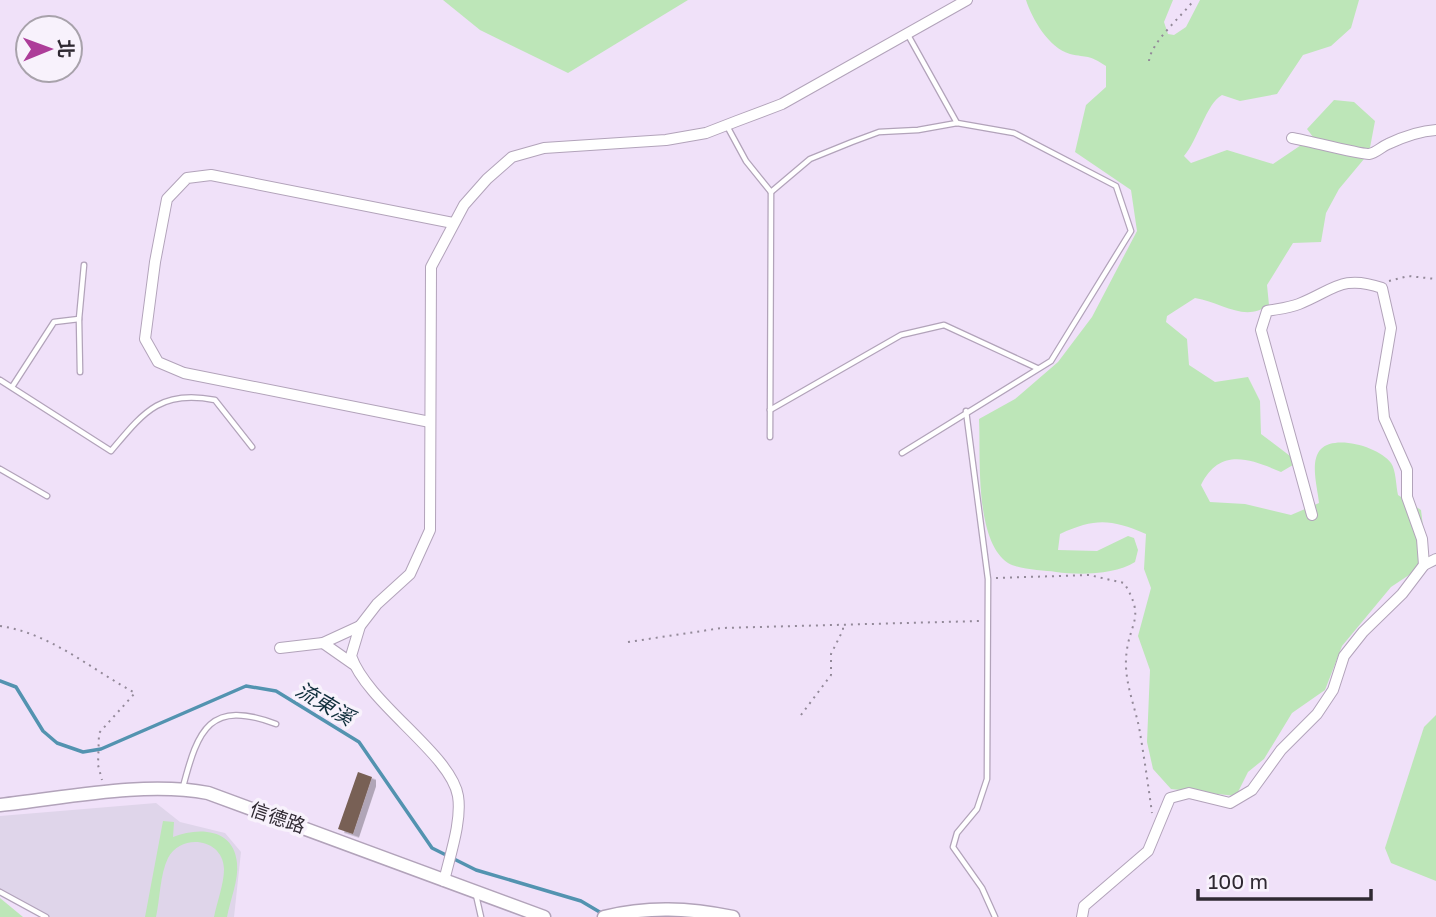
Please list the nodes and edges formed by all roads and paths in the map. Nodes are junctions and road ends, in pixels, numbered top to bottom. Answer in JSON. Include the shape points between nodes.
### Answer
{"nodes":[{"id":1,"x":967,"y":0,"type":"edge"},
{"id":2,"x":1194,"y":0,"type":"edge"},
{"id":3,"x":907,"y":34,"type":"junction"},
{"id":4,"x":1149,"y":61,"type":"dead end"},
{"id":5,"x":957,"y":123,"type":"junction"},
{"id":6,"x":726,"y":125,"type":"junction"},
{"id":7,"x":1436,"y":130,"type":"edge"},
{"id":8,"x":1292,"y":138,"type":"dead end"},
{"id":9,"x":771,"y":192,"type":"junction"},
{"id":10,"x":453,"y":223,"type":"junction"},
{"id":11,"x":85,"y":265,"type":"dead end"},
{"id":12,"x":1436,"y":279,"type":"edge"},
{"id":13,"x":1382,"y":288,"type":"junction"},
{"id":14,"x":79,"y":319,"type":"junction"},
{"id":15,"x":1037,"y":368,"type":"junction"},
{"id":16,"x":80,"y":372,"type":"dead end"},
{"id":17,"x":0,"y":381,"type":"edge"},
{"id":18,"x":12,"y":387,"type":"junction"},
{"id":19,"x":770,"y":410,"type":"junction"},
{"id":20,"x":967,"y":411,"type":"junction"},
{"id":21,"x":430,"y":422,"type":"junction"},
{"id":22,"x":770,"y":437,"type":"dead end"},
{"id":23,"x":252,"y":447,"type":"dead end"},
{"id":24,"x":902,"y":453,"type":"dead end"},
{"id":25,"x":0,"y":469,"type":"edge"},
{"id":26,"x":47,"y":496,"type":"dead end"},
{"id":27,"x":1312,"y":515,"type":"dead end"},
{"id":28,"x":1436,"y":559,"type":"edge"},
{"id":29,"x":1424,"y":565,"type":"junction"},
{"id":30,"x":988,"y":579,"type":"junction"},
{"id":31,"x":988,"y":621,"type":"junction"},
{"id":32,"x":843,"y":623,"type":"junction"},
{"id":33,"x":0,"y":626,"type":"edge"},
{"id":34,"x":360,"y":626,"type":"junction"},
{"id":35,"x":628,"y":642,"type":"dead end"},
{"id":36,"x":323,"y":643,"type":"junction"},
{"id":37,"x":280,"y":648,"type":"dead end"},
{"id":38,"x":353,"y":664,"type":"junction"},
{"id":39,"x":801,"y":715,"type":"dead end"},
{"id":40,"x":276,"y":724,"type":"dead end"},
{"id":41,"x":98,"y":765,"type":"dead end"},
{"id":42,"x":182,"y":788,"type":"junction"},
{"id":43,"x":0,"y":805,"type":"edge"},
{"id":44,"x":1156,"y":834,"type":"junction"},
{"id":45,"x":445,"y":875,"type":"junction"},
{"id":46,"x":0,"y":892,"type":"edge"},
{"id":47,"x":476,"y":894,"type":"junction"},
{"id":48,"x":46,"y":917,"type":"edge"},
{"id":49,"x":481,"y":917,"type":"edge"},
{"id":50,"x":544,"y":917,"type":"edge"},
{"id":51,"x":604,"y":917,"type":"edge"},
{"id":52,"x":733,"y":917,"type":"edge"},
{"id":53,"x":995,"y":917,"type":"edge"},
{"id":54,"x":1082,"y":917,"type":"edge"}],
"edges":[{"from":1,"to":3,"type":"street"},
{"from":2,"to":4,"type":"path","via":[[1156,41]]},
{"from":3,"to":5,"type":"lane"},
{"from":3,"to":6,"type":"street","via":[[782,104]]},
{"from":5,"to":9,"type":"lane","via":[[879,132],[852,142],[810,159]]},
{"from":5,"to":15,"type":"lane","via":[[1014,133],[1116,186],[1131,231],[1051,361]]},
{"from":6,"to":9,"type":"lane","via":[[746,162]]},
{"from":6,"to":10,"type":"street","via":[[666,140],[544,148],[512,158],[464,205]]},
{"from":7,"to":8,"type":"street","via":[[1363,155]]},
{"from":9,"to":19,"type":"lane"},
{"from":10,"to":21,"type":"street","via":[[431,267]]},
{"from":10,"to":21,"type":"street","via":[[211,175],[187,178],[167,199],[145,339],[158,362],[184,373]]},
{"from":11,"to":14,"type":"lane"},
{"from":12,"to":13,"type":"path","via":[[1408,276]]},
{"from":13,"to":27,"type":"street","via":[[1344,282],[1297,305],[1267,311],[1262,317],[1261,330]]},
{"from":13,"to":29,"type":"street","via":[[1391,328],[1381,387],[1384,418],[1407,470],[1407,498],[1422,539]]},
{"from":14,"to":16,"type":"lane"},
{"from":14,"to":18,"type":"lane","via":[[54,323]]},
{"from":15,"to":19,"type":"lane","via":[[944,325],[901,335]]},
{"from":15,"to":20,"type":"lane"},
{"from":17,"to":18,"type":"lane"},
{"from":18,"to":23,"type":"lane","via":[[111,451],[144,411],[166,400],[201,397],[215,400]]},
{"from":19,"to":22,"type":"lane"},
{"from":20,"to":24,"type":"lane"},
{"from":20,"to":30,"type":"lane"},
{"from":21,"to":34,"type":"street","via":[[430,530],[410,574]]},
{"from":25,"to":26,"type":"lane"},
{"from":28,"to":29,"type":"street"},
{"from":29,"to":44,"type":"street","via":[[1344,656],[1333,690],[1317,715],[1281,750],[1252,790],[1230,803],[1189,793],[1170,798]]},
{"from":30,"to":31,"type":"lane"},
{"from":30,"to":44,"type":"path","via":[[1089,575],[1124,583],[1137,611],[1126,658],[1127,684]]},
{"from":31,"to":32,"type":"path"},
{"from":31,"to":53,"type":"lane","via":[[987,779],[977,809],[957,833],[953,847],[982,888]]},
{"from":32,"to":35,"type":"path","via":[[722,628]]},
{"from":32,"to":39,"type":"path","via":[[831,654],[831,675]]},
{"from":33,"to":41,"type":"path","via":[[23,629],[135,693],[99,733]]},
{"from":34,"to":36,"type":"street"},
{"from":34,"to":38,"type":"street"},
{"from":36,"to":37,"type":"street"},
{"from":36,"to":38,"type":"street"},
{"from":38,"to":45,"type":"street","via":[[445,769],[458,794]]},
{"from":40,"to":42,"type":"lane","via":[[257,717],[224,715],[212,721],[192,752]]},
{"from":42,"to":43,"type":"street","name":"信德路"},
{"from":42,"to":45,"type":"street","name":"信德路"},
{"from":44,"to":54,"type":"street","via":[[1138,863],[1084,906]]},
{"from":45,"to":47,"type":"street","name":"信德路"},
{"from":46,"to":48,"type":"lane"},
{"from":47,"to":49,"type":"lane"},
{"from":47,"to":50,"type":"street","name":"信德路"},
{"from":51,"to":52,"type":"street","via":[[642,910],[693,909]]}]}
